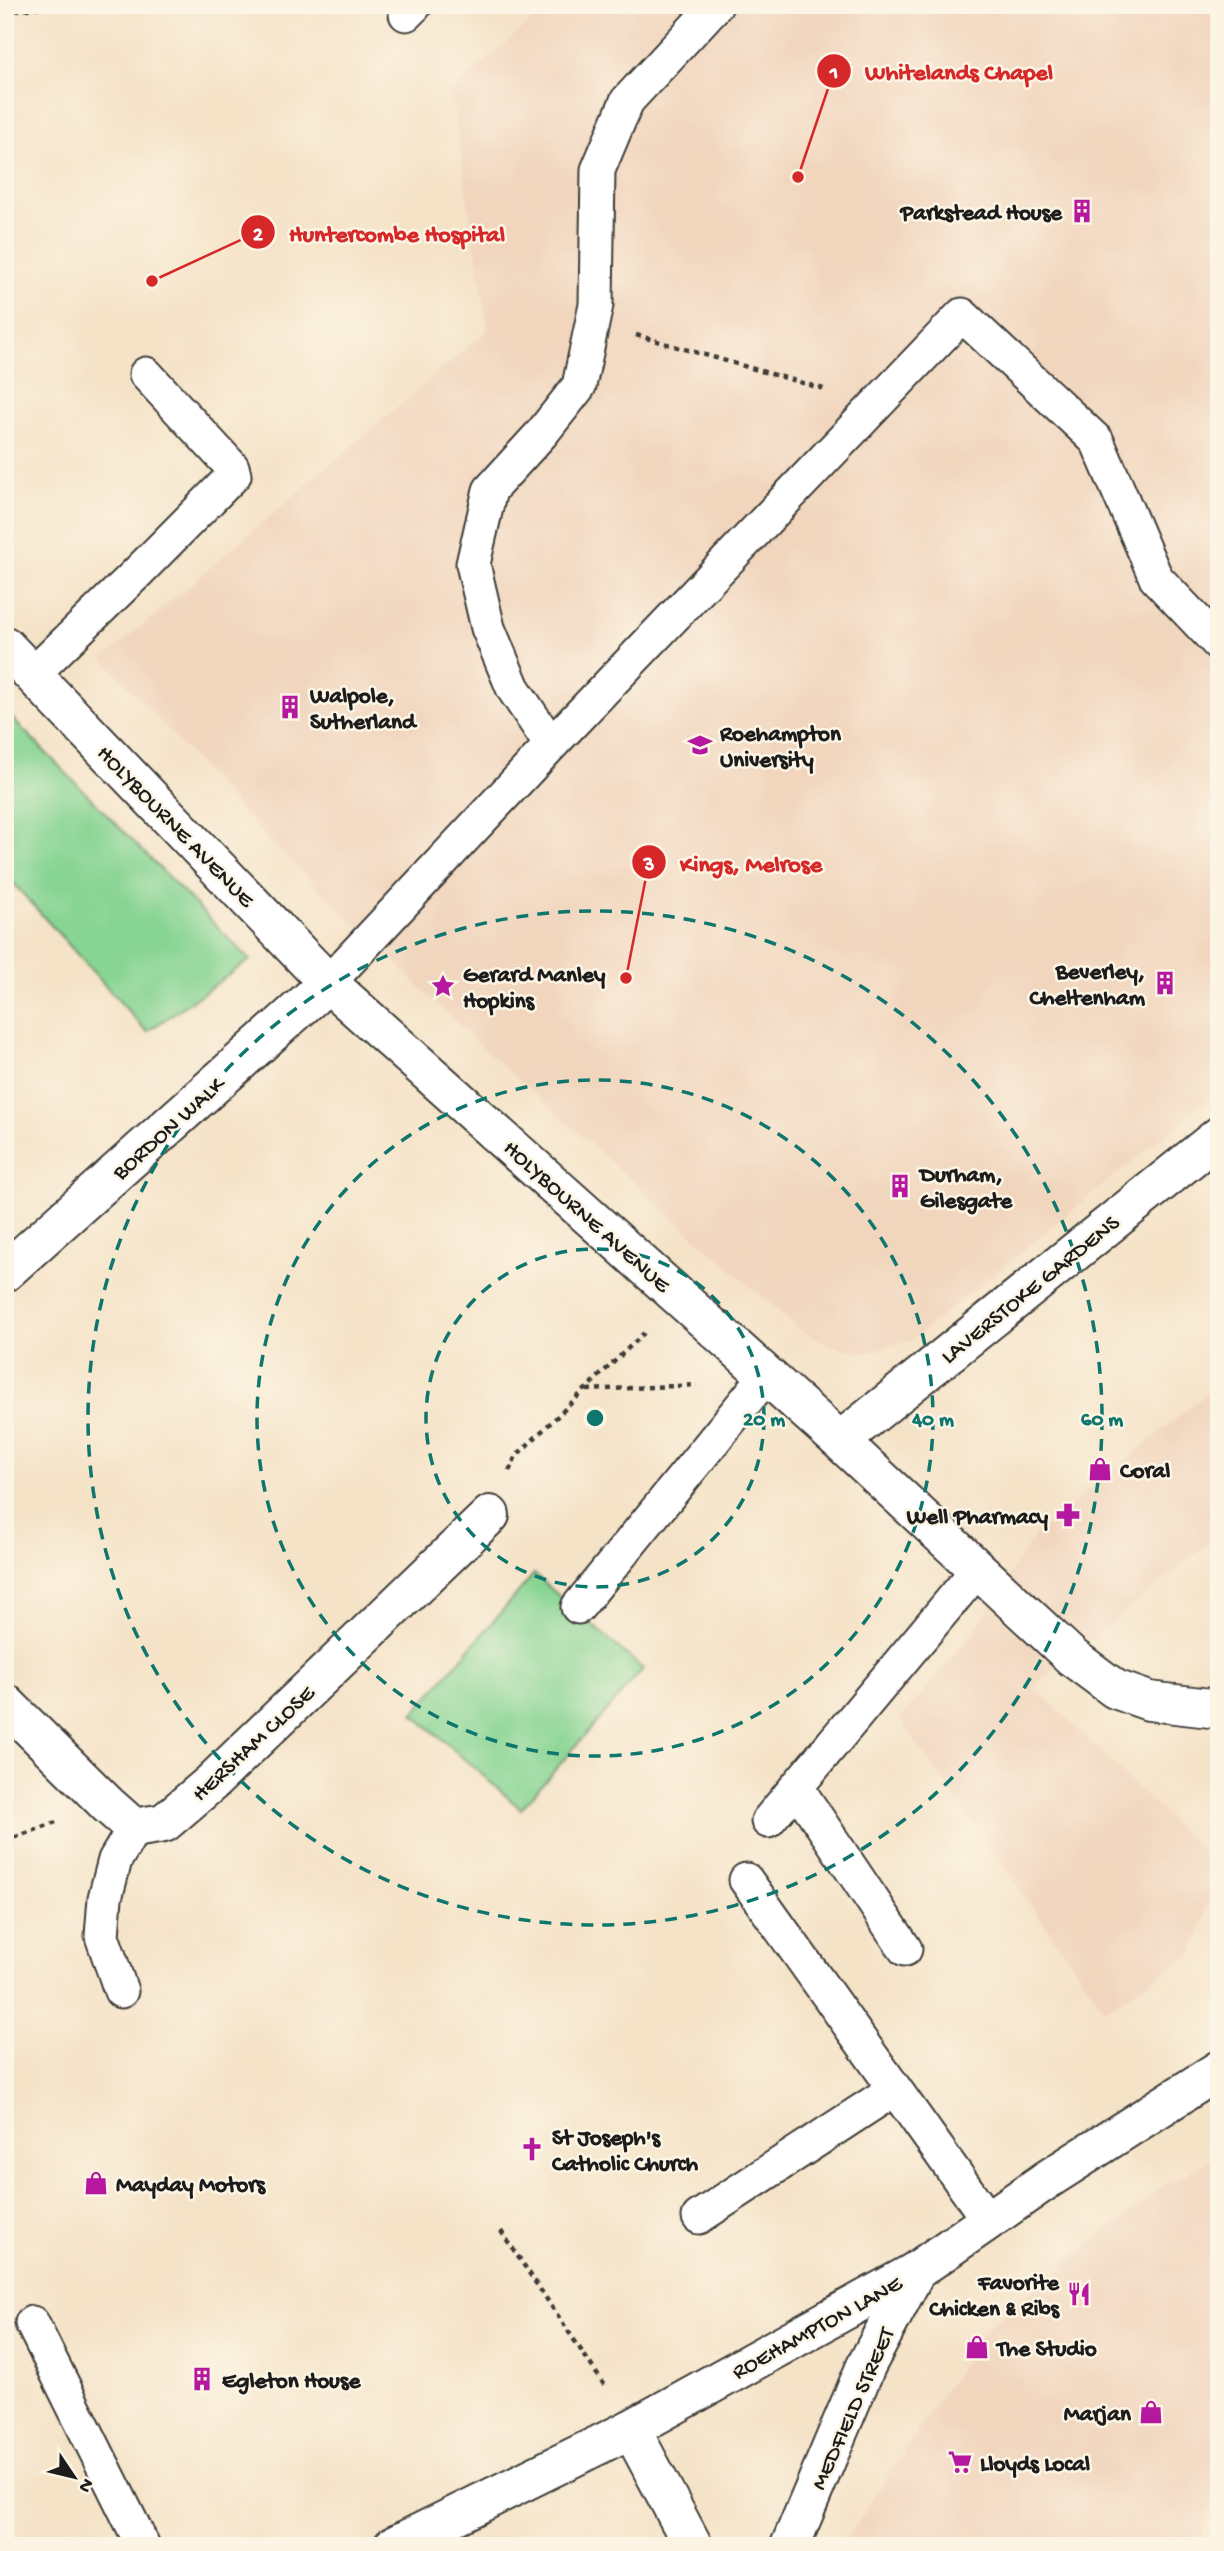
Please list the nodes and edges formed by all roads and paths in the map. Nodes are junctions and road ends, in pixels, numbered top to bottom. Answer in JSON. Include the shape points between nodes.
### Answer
{"nodes":[{"id":1,"x":55,"y":5,"type":"edge"},
{"id":2,"x":716,"y":5,"type":"edge"},
{"id":3,"x":5,"y":12,"type":"edge"},
{"id":4,"x":592,"y":323,"type":"junction"},
{"id":5,"x":146,"y":374,"type":"dead end"},
{"id":6,"x":876,"y":404,"type":"junction"},
{"id":7,"x":1219,"y":644,"type":"edge"},
{"id":8,"x":5,"y":646,"type":"edge"},
{"id":9,"x":33,"y":674,"type":"junction"},
{"id":10,"x":551,"y":745,"type":"junction"},
{"id":11,"x":328,"y":983,"type":"junction"},
{"id":12,"x":1219,"y":1136,"type":"edge"},
{"id":13,"x":5,"y":1272,"type":"edge"},
{"id":14,"x":680,"y":1298,"type":"junction"},
{"id":15,"x":755,"y":1366,"type":"junction"},
{"id":16,"x":586,"y":1390,"type":"junction"},
{"id":17,"x":840,"y":1441,"type":"junction"},
{"id":18,"x":490,"y":1515,"type":"joint"},
{"id":19,"x":978,"y":1569,"type":"junction"},
{"id":20,"x":578,"y":1607,"type":"dead end"},
{"id":21,"x":5,"y":1703,"type":"edge"},
{"id":22,"x":1219,"y":1709,"type":"edge"},
{"id":23,"x":797,"y":1787,"type":"junction"},
{"id":24,"x":768,"y":1821,"type":"dead end"},
{"id":25,"x":134,"y":1828,"type":"junction"},
{"id":26,"x":746,"y":1880,"type":"dead end"},
{"id":27,"x":905,"y":1949,"type":"dead end"},
{"id":28,"x":121,"y":1991,"type":"dead end"},
{"id":29,"x":1219,"y":2070,"type":"edge"},
{"id":30,"x":895,"y":2089,"type":"junction"},
{"id":31,"x":699,"y":2217,"type":"dead end"},
{"id":32,"x":989,"y":2221,"type":"junction"},
{"id":33,"x":501,"y":2231,"type":"dead end"},
{"id":34,"x":916,"y":2271,"type":"junction"},
{"id":35,"x":32,"y":2323,"type":"dead end"},
{"id":36,"x":631,"y":2429,"type":"junction"},
{"id":37,"x":143,"y":2546,"type":"edge"},
{"id":38,"x":393,"y":2546,"type":"edge"},
{"id":39,"x":692,"y":2546,"type":"edge"},
{"id":40,"x":790,"y":2546,"type":"edge"}],
"edges":[{"from":1,"to":3,"type":"path"},
{"from":2,"to":4,"type":"lane","via":[[626,101],[598,170]]},
{"from":4,"to":6,"type":"path"},
{"from":4,"to":10,"type":"lane","via":[[579,386],[490,490],[473,564],[488,628],[513,688]]},
{"from":5,"to":9,"type":"lane","via":[[232,467],[234,475]]},
{"from":6,"to":7,"type":"lane","via":[[962,315],[1097,441],[1156,578]]},
{"from":6,"to":10,"type":"lane"},
{"from":8,"to":9,"type":"main road","name":"HOLYBOURNE AVENUE"},
{"from":9,"to":11,"type":"main road","name":"HOLYBOURNE AVENUE"},
{"from":10,"to":11,"type":"lane"},
{"from":11,"to":13,"type":"main road","name":"BORDON WALK"},
{"from":11,"to":14,"type":"main road","name":"HOLYBOURNE AVENUE"},
{"from":12,"to":17,"type":"main road","name":"LAVERSTOKE GARDENS"},
{"from":14,"to":15,"type":"main road","name":"HOLYBOURNE AVENUE"},
{"from":14,"to":16,"type":"path"},
{"from":15,"to":16,"type":"path","via":[[711,1385]]},
{"from":15,"to":17,"type":"main road","name":"HOLYBOURNE AVENUE"},
{"from":15,"to":20,"type":"lane"},
{"from":16,"to":18,"type":"path","via":[[516,1456]]},
{"from":17,"to":19,"type":"main road","name":"HOLYBOURNE AVENUE"},
{"from":18,"to":25,"type":"main road","name":"HERSHAM CLOSE","via":[[211,1783],[164,1823]]},
{"from":19,"to":22,"type":"main road","name":"HOLYBOURNE AVENUE","via":[[1072,1657],[1115,1689],[1149,1701]]},
{"from":19,"to":23,"type":"lane"},
{"from":21,"to":25,"type":"main road"},
{"from":23,"to":24,"type":"lane"},
{"from":23,"to":27,"type":"lane"},
{"from":25,"to":28,"type":"lane","via":[[115,1860],[105,1898],[102,1936]]},
{"from":26,"to":30,"type":"lane"},
{"from":29,"to":32,"type":"main road","name":"ROEHAMPTON LANE"},
{"from":30,"to":31,"type":"lane"},
{"from":30,"to":32,"type":"lane"},
{"from":32,"to":34,"type":"main road","name":"ROEHAMPTON LANE"},
{"from":33,"to":36,"type":"path"},
{"from":34,"to":36,"type":"main road","name":"ROEHAMPTON LANE"},
{"from":34,"to":40,"type":"main road","name":"MEDFIELD STREET","via":[[866,2367]]},
{"from":35,"to":37,"type":"lane"},
{"from":36,"to":38,"type":"main road","name":"ROEHAMPTON LANE"},
{"from":36,"to":39,"type":"main road"}]}
